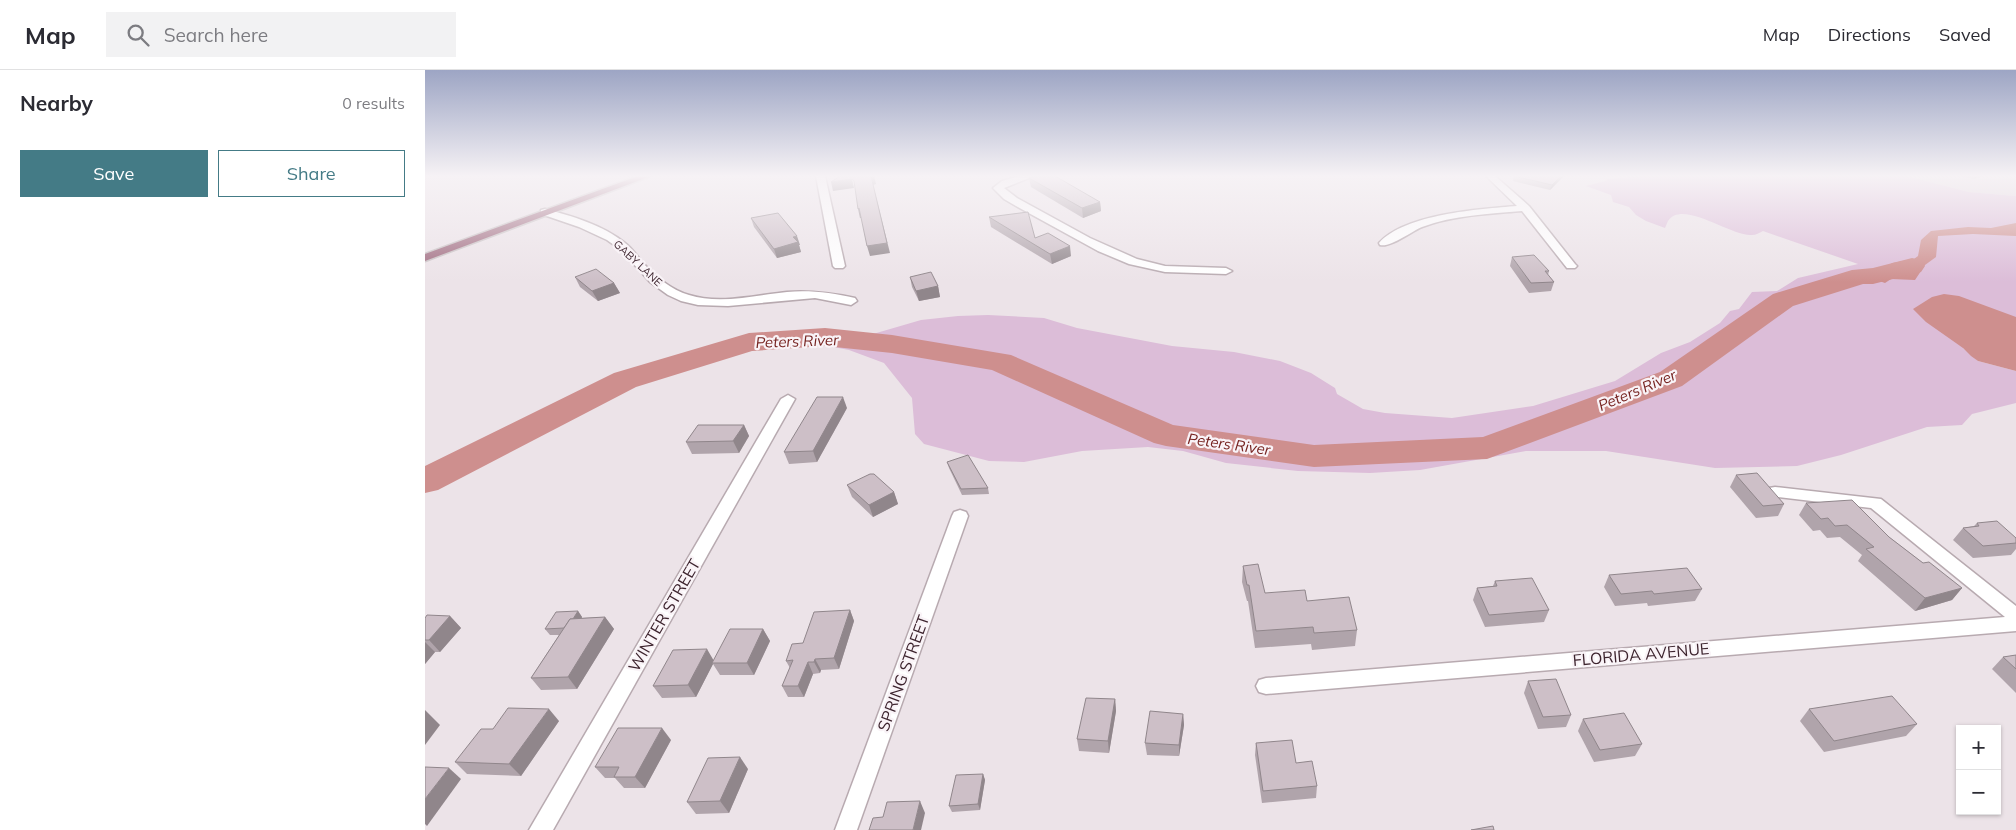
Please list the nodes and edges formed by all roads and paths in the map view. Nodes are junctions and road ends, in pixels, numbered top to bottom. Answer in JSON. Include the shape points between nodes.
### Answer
{"nodes":[{"id":1,"x":827,"y":211,"type":"edge"},
{"id":2,"x":1035,"y":211,"type":"edge"},
{"id":3,"x":1483,"y":211,"type":"edge"},
{"id":4,"x":1528,"y":211,"type":"edge"},
{"id":5,"x":545,"y":212,"type":"joint"},
{"id":6,"x":1384,"y":243,"type":"dead end"},
{"id":7,"x":425,"y":258,"type":"edge"},
{"id":8,"x":839,"y":266,"type":"dead end"},
{"id":9,"x":1571,"y":266,"type":"dead end"},
{"id":10,"x":1226,"y":271,"type":"dead end"},
{"id":11,"x":851,"y":301,"type":"dead end"},
{"id":12,"x":788,"y":399,"type":"dead end"},
{"id":13,"x":1775,"y":492,"type":"edge"},
{"id":14,"x":960,"y":516,"type":"dead end"},
{"id":15,"x":2016,"y":616,"type":"edge"},
{"id":16,"x":2016,"y":624,"type":"edge"},
{"id":17,"x":1266,"y":686,"type":"dead end"},
{"id":18,"x":540,"y":830,"type":"edge"},
{"id":19,"x":846,"y":830,"type":"edge"}],
"edges":[{"from":1,"to":8,"type":"street"},
{"from":2,"to":10,"type":"street","via":[[1129,260],[1164,269]]},
{"from":3,"to":6,"type":"street","via":[[1425,221]]},
{"from":4,"to":9,"type":"street"},
{"from":5,"to":7,"type":"main road"},
{"from":5,"to":11,"type":"street","name":"GABY LANE","via":[[601,231],[620,244],[669,292],[686,299],[710,303],[828,295]]},
{"from":12,"to":18,"type":"street","name":"WINTER STREET"},
{"from":13,"to":15,"type":"street","via":[[1875,503]]},
{"from":14,"to":19,"type":"street","name":"SPRING STREET"},
{"from":16,"to":17,"type":"street","name":"FLORIDA AVENUE"}]}
